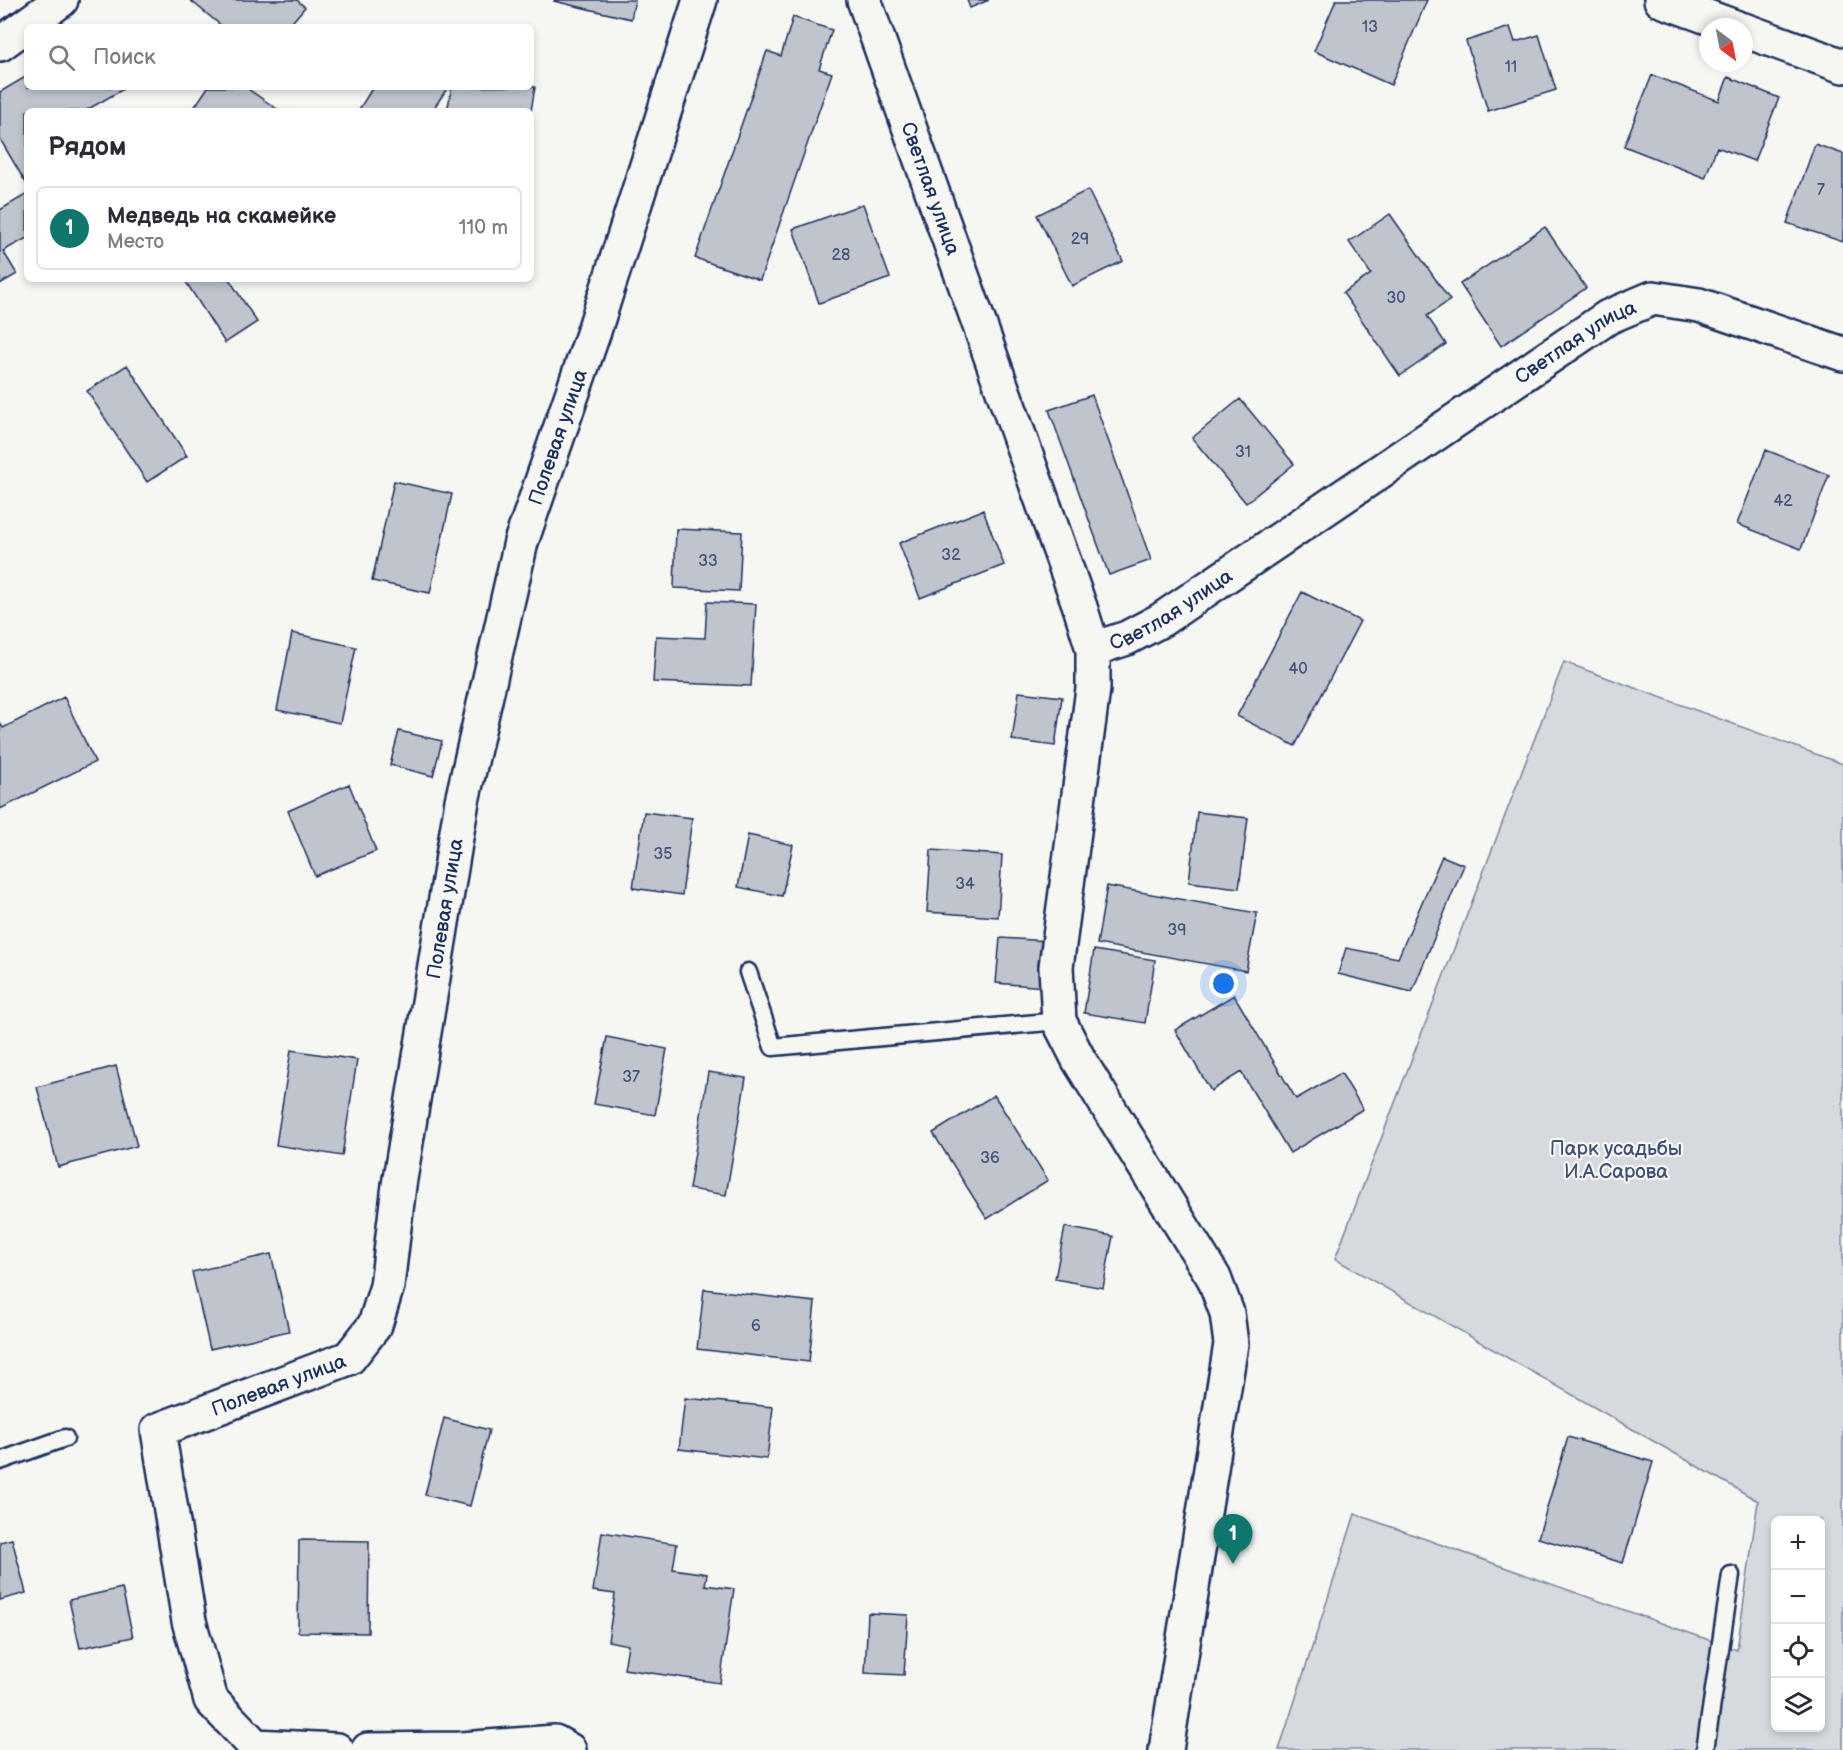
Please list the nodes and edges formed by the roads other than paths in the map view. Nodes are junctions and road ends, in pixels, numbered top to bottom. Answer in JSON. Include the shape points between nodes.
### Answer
{"nodes":[{"id":1,"x":60,"y":0,"type":"edge"},
{"id":2,"x":700,"y":0,"type":"edge"},
{"id":3,"x":864,"y":0,"type":"edge"},
{"id":4,"x":1661,"y":0,"type":"edge"},
{"id":5,"x":1710,"y":18,"type":"edge"},
{"id":6,"x":27,"y":24,"type":"edge"},
{"id":7,"x":24,"y":26,"type":"edge"},
{"id":8,"x":1753,"y":33,"type":"edge"},
{"id":9,"x":0,"y":44,"type":"edge"},
{"id":10,"x":1843,"y":66,"type":"edge"},
{"id":11,"x":1843,"y":354,"type":"edge"},
{"id":12,"x":1093,"y":649,"type":"junction"},
{"id":13,"x":748,"y":972,"type":"dead end"},
{"id":14,"x":1059,"y":1021,"type":"junction"},
{"id":15,"x":64,"y":1438,"type":"dead end"},
{"id":16,"x":0,"y":1461,"type":"edge"},
{"id":17,"x":1731,"y":1575,"type":"dead end"},
{"id":18,"x":337,"y":1750,"type":"edge"},
{"id":19,"x":368,"y":1750,"type":"edge"},
{"id":20,"x":569,"y":1750,"type":"edge"},
{"id":21,"x":1166,"y":1750,"type":"edge"},
{"id":22,"x":1705,"y":1750,"type":"edge"}],
"edges":[{"from":1,"to":6,"type":"street"},
{"from":2,"to":18,"type":"street","name":"Полевая улица","via":[[594,331],[521,542],[462,801],[399,1185],[387,1286],[375,1325],[349,1358],[158,1430],[189,1621],[211,1700],[255,1746]]},
{"from":3,"to":12,"type":"street","name":"Светлая улица"},
{"from":4,"to":5,"type":"street"},
{"from":7,"to":9,"type":"street"},
{"from":8,"to":10,"type":"street"},
{"from":11,"to":12,"type":"street","name":"Светлая улица","via":[[1699,305],[1653,298],[1608,317],[1161,620],[1127,638]]},
{"from":12,"to":14,"type":"street","via":[[1093,689],[1056,967]]},
{"from":13,"to":14,"type":"lane","via":[[773,1047]]},
{"from":14,"to":21,"type":"street","via":[[1079,1060],[1214,1278],[1227,1313],[1231,1344]]},
{"from":15,"to":16,"type":"lane"},
{"from":17,"to":22,"type":"lane"},
{"from":19,"to":20,"type":"street","via":[[462,1749],[555,1742]]}]}
